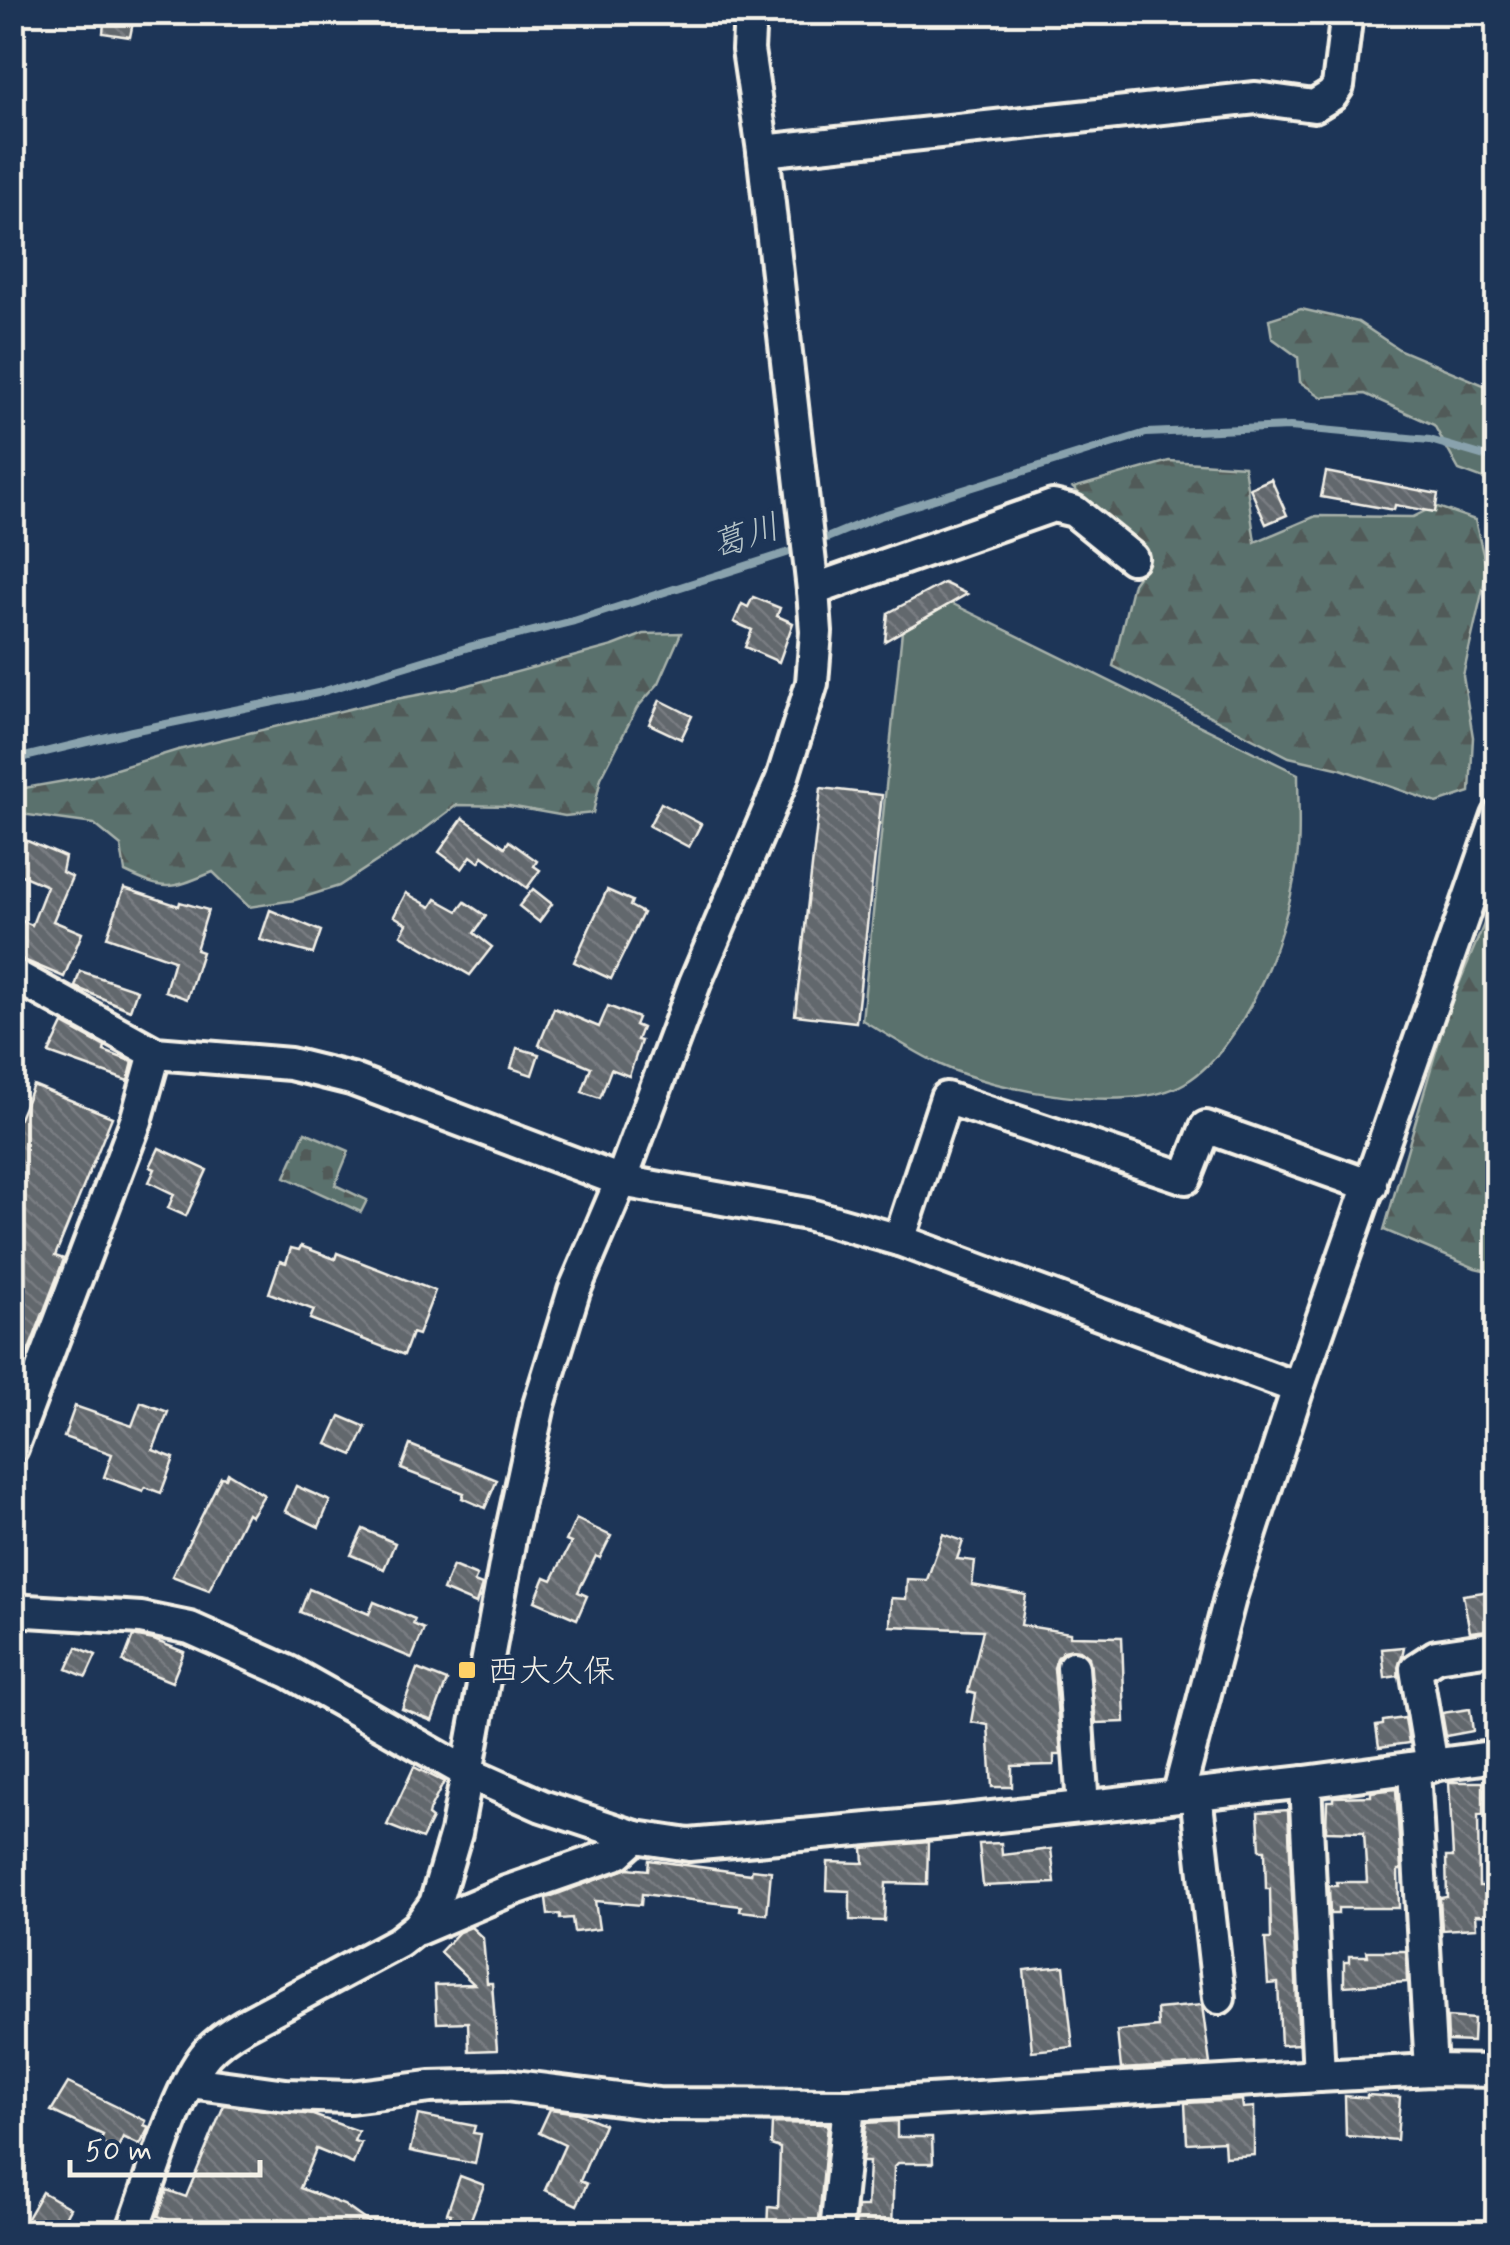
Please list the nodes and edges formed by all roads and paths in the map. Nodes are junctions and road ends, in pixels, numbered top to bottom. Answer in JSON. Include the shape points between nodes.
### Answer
{"nodes":[{"id":1,"x":750,"y":12,"type":"edge"},
{"id":2,"x":1347,"y":12,"type":"edge"},
{"id":3,"x":763,"y":151,"type":"junction"},
{"id":4,"x":1132,"y":558,"type":"dead end"},
{"id":5,"x":812,"y":583,"type":"junction"},
{"id":6,"x":1498,"y":816,"type":"edge"},
{"id":7,"x":12,"y":974,"type":"edge"},
{"id":8,"x":155,"y":1053,"type":"junction"},
{"id":9,"x":621,"y":1180,"type":"junction"},
{"id":10,"x":1371,"y":1186,"type":"junction"},
{"id":11,"x":899,"y":1240,"type":"junction"},
{"id":12,"x":1298,"y":1388,"type":"junction"},
{"id":13,"x":12,"y":1448,"type":"edge"},
{"id":14,"x":12,"y":1610,"type":"edge"},
{"id":15,"x":1498,"y":1647,"type":"edge"},
{"id":16,"x":1073,"y":1667,"type":"dead end"},
{"id":17,"x":1495,"y":1761,"type":"edge"},
{"id":18,"x":1423,"y":1767,"type":"junction"},
{"id":19,"x":466,"y":1772,"type":"junction"},
{"id":20,"x":1305,"y":1782,"type":"junction"},
{"id":21,"x":1187,"y":1795,"type":"junction"},
{"id":22,"x":1083,"y":1806,"type":"junction"},
{"id":23,"x":636,"y":1837,"type":"junction"},
{"id":24,"x":412,"y":1932,"type":"junction"},
{"id":25,"x":1220,"y":1998,"type":"dead end"},
{"id":26,"x":1431,"y":2070,"type":"junction"},
{"id":27,"x":1498,"y":2071,"type":"edge"},
{"id":28,"x":1319,"y":2076,"type":"junction"},
{"id":29,"x":190,"y":2082,"type":"junction"},
{"id":30,"x":848,"y":2105,"type":"junction"},
{"id":31,"x":132,"y":2232,"type":"edge"},
{"id":32,"x":836,"y":2232,"type":"edge"}],
"edges":[{"from":1,"to":3,"type":"street","via":[[748,50]]},
{"from":2,"to":3,"type":"street","via":[[1338,86],[1314,106],[1256,98]]},
{"from":3,"to":5,"type":"street"},
{"from":4,"to":5,"type":"street","via":[[1074,511],[1053,506]]},
{"from":5,"to":9,"type":"street","via":[[812,683],[782,779]]},
{"from":6,"to":10,"type":"street"},
{"from":7,"to":8,"type":"street"},
{"from":8,"to":9,"type":"street","via":[[290,1064],[351,1079]]},
{"from":8,"to":13,"type":"street","via":[[136,1121]]},
{"from":9,"to":11,"type":"street","via":[[808,1214]]},
{"from":9,"to":19,"type":"street","via":[[574,1291],[539,1406]]},
{"from":10,"to":11,"type":"street","via":[[1206,1127],[1186,1178],[946,1098]]},
{"from":10,"to":12,"type":"street"},
{"from":11,"to":12,"type":"street"},
{"from":12,"to":21,"type":"street","via":[[1230,1598]]},
{"from":14,"to":19,"type":"street","via":[[141,1618],[190,1628],[306,1681]]},
{"from":15,"to":18,"type":"street","via":[[1436,1656],[1416,1669]]},
{"from":16,"to":22,"type":"street"},
{"from":17,"to":18,"type":"street"},
{"from":18,"to":20,"type":"street"},
{"from":18,"to":26,"type":"street"},
{"from":19,"to":23,"type":"street","via":[[572,1818]]},
{"from":19,"to":24,"type":"street","via":[[440,1893]]},
{"from":20,"to":21,"type":"street"},
{"from":20,"to":28,"type":"street"},
{"from":21,"to":22,"type":"street"},
{"from":21,"to":25,"type":"street"},
{"from":22,"to":23,"type":"street","via":[[762,1840],[690,1844]]},
{"from":23,"to":24,"type":"street","via":[[618,1853]]},
{"from":24,"to":29,"type":"street","via":[[223,2038]]},
{"from":26,"to":27,"type":"street"},
{"from":26,"to":28,"type":"street"},
{"from":28,"to":30,"type":"street"},
{"from":29,"to":30,"type":"street","via":[[350,2098],[506,2086],[658,2104]]},
{"from":29,"to":31,"type":"street"},
{"from":30,"to":32,"type":"street"}]}
